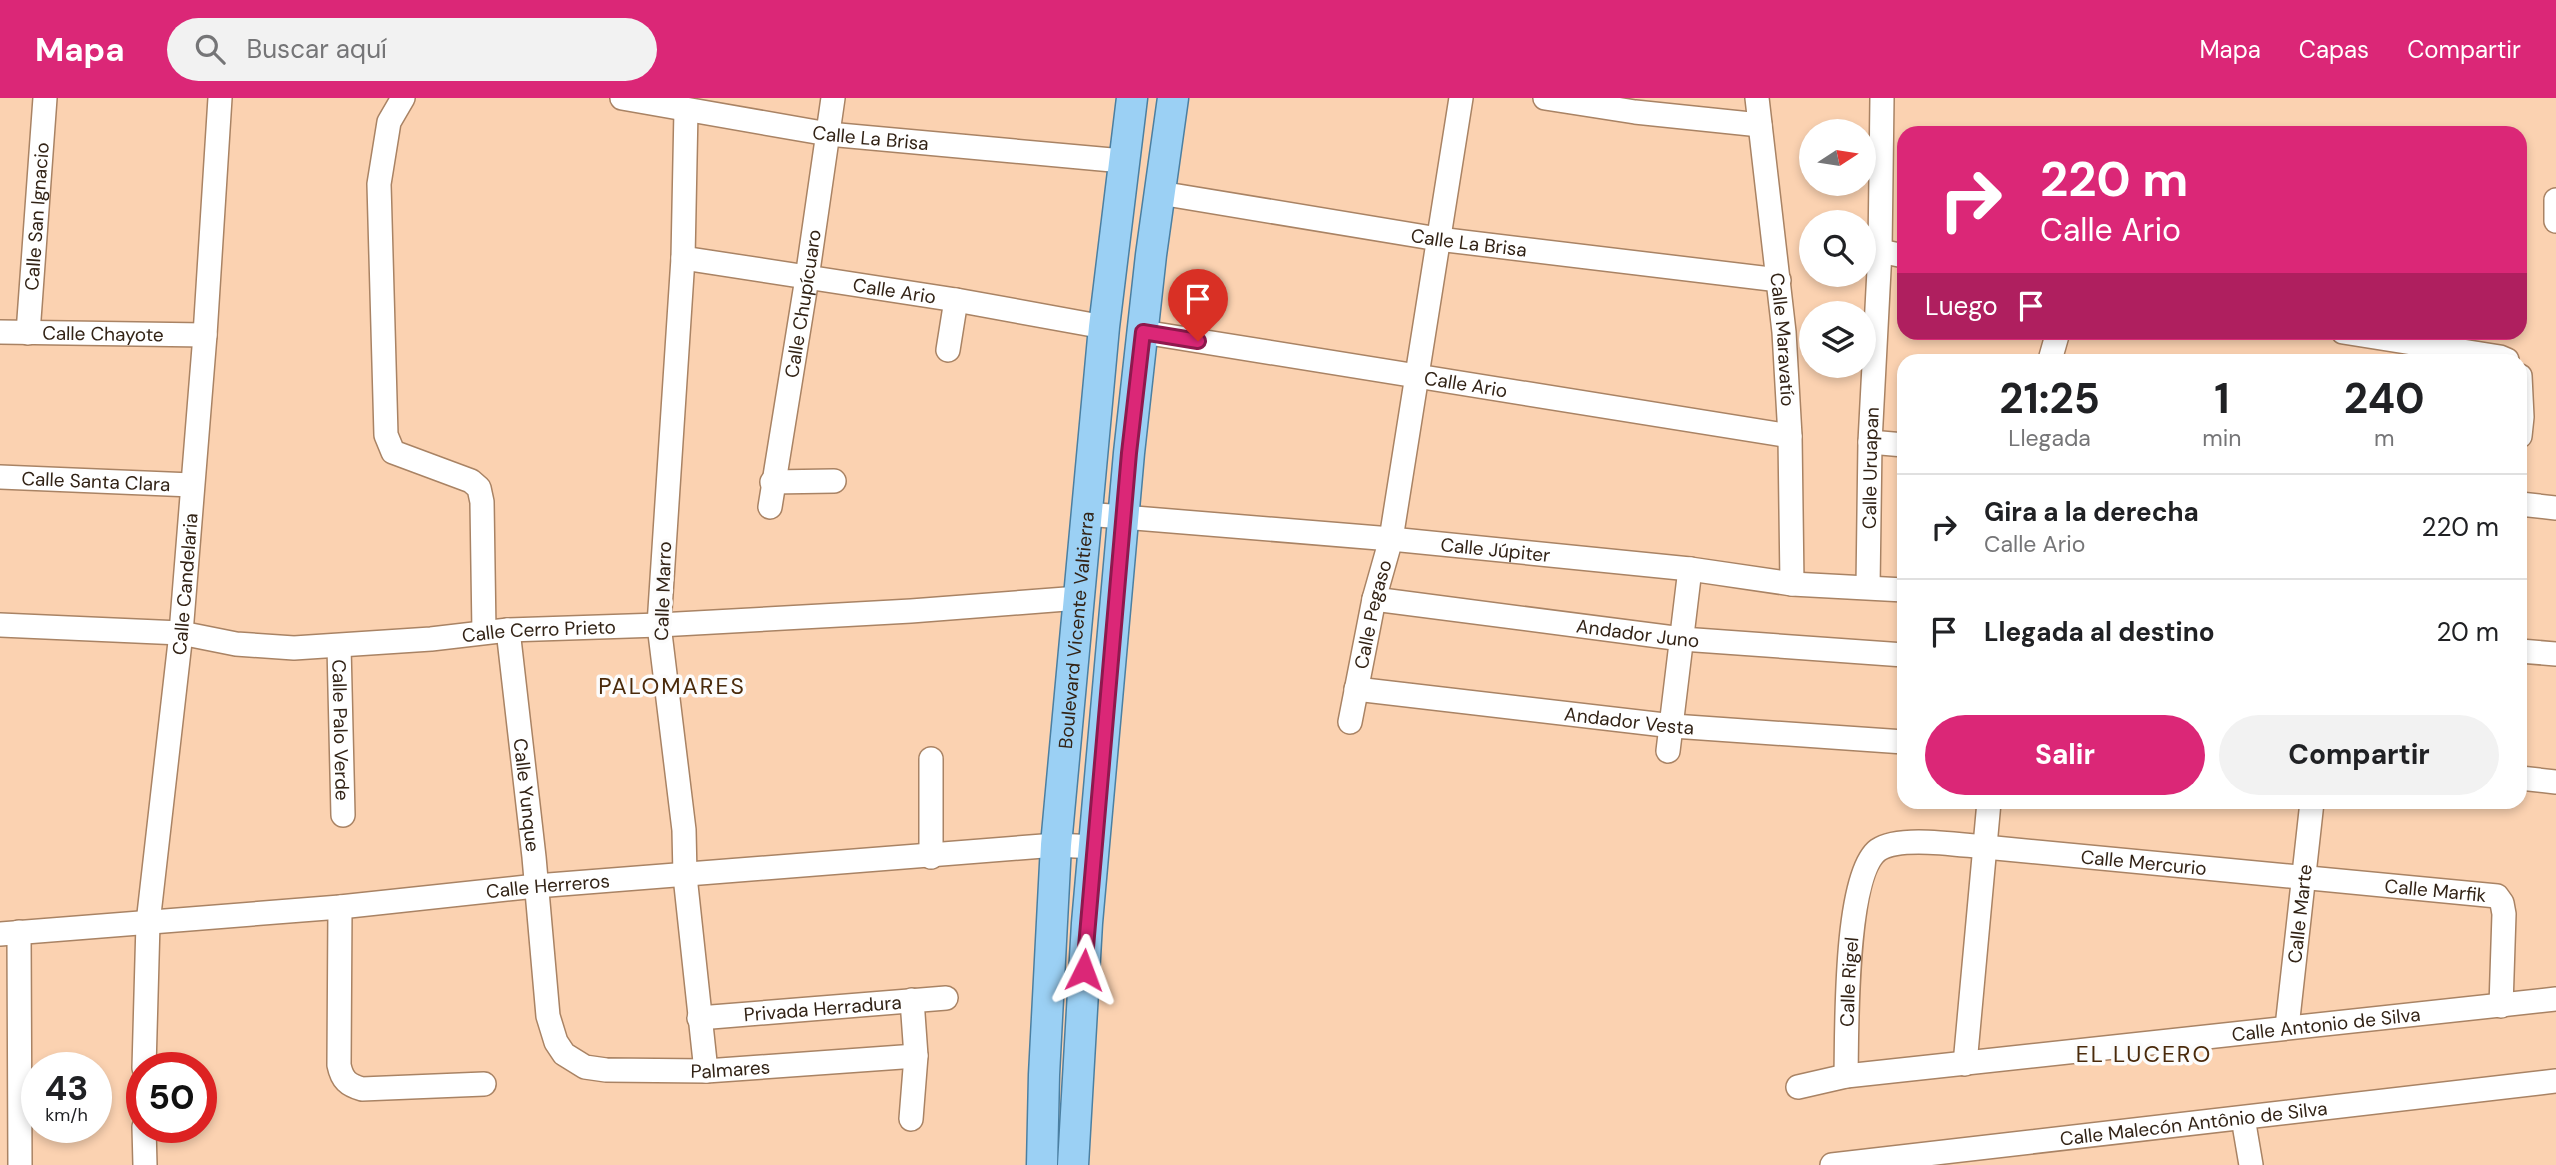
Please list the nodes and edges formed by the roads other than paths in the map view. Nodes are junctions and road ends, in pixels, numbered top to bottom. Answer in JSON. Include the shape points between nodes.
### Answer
{"nodes":[{"id":1,"x":45,"y":98,"type":"edge"},
{"id":2,"x":220,"y":98,"type":"edge"},
{"id":3,"x":403,"y":98,"type":"edge"},
{"id":4,"x":622,"y":98,"type":"edge"},
{"id":5,"x":834,"y":98,"type":"edge"},
{"id":6,"x":1132,"y":98,"type":"edge"},
{"id":7,"x":1173,"y":98,"type":"edge"},
{"id":8,"x":1461,"y":98,"type":"edge"},
{"id":9,"x":1545,"y":98,"type":"edge"},
{"id":10,"x":1758,"y":98,"type":"edge"},
{"id":11,"x":1882,"y":98,"type":"edge"},
{"id":12,"x":686,"y":110,"type":"junction"},
{"id":13,"x":1760,"y":125,"type":"junction"},
{"id":14,"x":828,"y":134,"type":"junction"},
{"id":15,"x":1123,"y":161,"type":"junction"},
{"id":16,"x":1160,"y":193,"type":"junction"},
{"id":17,"x":2556,"y":200,"type":"edge"},
{"id":18,"x":2556,"y":221,"type":"edge"},
{"id":19,"x":1438,"y":239,"type":"junction"},
{"id":20,"x":1880,"y":251,"type":"junction"},
{"id":21,"x":1897,"y":255,"type":"edge"},
{"id":22,"x":683,"y":258,"type":"junction"},
{"id":23,"x":807,"y":278,"type":"junction"},
{"id":24,"x":1779,"y":280,"type":"junction"},
{"id":25,"x":956,"y":300,"type":"junction"},
{"id":26,"x":1104,"y":327,"type":"junction"},
{"id":27,"x":0,"y":332,"type":"edge"},
{"id":28,"x":1143,"y":332,"type":"junction"},
{"id":29,"x":28,"y":333,"type":"junction"},
{"id":30,"x":205,"y":335,"type":"junction"},
{"id":31,"x":2393,"y":340,"type":"edge"},
{"id":32,"x":948,"y":350,"type":"dead end"},
{"id":33,"x":2481,"y":354,"type":"edge"},
{"id":34,"x":1417,"y":376,"type":"junction"},
{"id":35,"x":1790,"y":436,"type":"junction"},
{"id":36,"x":1870,"y":442,"type":"junction"},
{"id":37,"x":1897,"y":444,"type":"edge"},
{"id":38,"x":0,"y":477,"type":"edge"},
{"id":39,"x":772,"y":481,"type":"junction"},
{"id":40,"x":834,"y":481,"type":"dead end"},
{"id":41,"x":192,"y":485,"type":"junction"},
{"id":42,"x":2527,"y":505,"type":"edge"},
{"id":43,"x":770,"y":507,"type":"dead end"},
{"id":44,"x":2556,"y":508,"type":"edge"},
{"id":45,"x":1086,"y":514,"type":"junction"},
{"id":46,"x":1125,"y":519,"type":"junction"},
{"id":47,"x":1391,"y":539,"type":"junction"},
{"id":48,"x":1690,"y":569,"type":"junction"},
{"id":49,"x":1792,"y":584,"type":"junction"},
{"id":50,"x":1868,"y":587,"type":"junction"},
{"id":51,"x":1897,"y":589,"type":"edge"},
{"id":52,"x":1079,"y":598,"type":"junction"},
{"id":53,"x":1374,"y":599,"type":"junction"},
{"id":54,"x":0,"y":625,"type":"edge"},
{"id":55,"x":659,"y":625,"type":"junction"},
{"id":56,"x":508,"y":630,"type":"junction"},
{"id":57,"x":484,"y":632,"type":"junction"},
{"id":58,"x":181,"y":633,"type":"junction"},
{"id":59,"x":1682,"y":639,"type":"junction"},
{"id":60,"x":339,"y":646,"type":"junction"},
{"id":61,"x":2527,"y":651,"type":"edge"},
{"id":62,"x":1897,"y":654,"type":"edge"},
{"id":63,"x":2556,"y":654,"type":"edge"},
{"id":64,"x":1356,"y":689,"type":"junction"},
{"id":65,"x":1350,"y":722,"type":"dead end"},
{"id":66,"x":1673,"y":726,"type":"junction"},
{"id":67,"x":1897,"y":742,"type":"edge"},
{"id":68,"x":1668,"y":751,"type":"dead end"},
{"id":69,"x":931,"y":759,"type":"dead end"},
{"id":70,"x":2527,"y":779,"type":"edge"},
{"id":71,"x":2556,"y":782,"type":"edge"},
{"id":72,"x":1989,"y":809,"type":"edge"},
{"id":73,"x":2311,"y":809,"type":"edge"},
{"id":74,"x":343,"y":815,"type":"dead end"},
{"id":75,"x":1056,"y":845,"type":"junction"},
{"id":76,"x":1095,"y":847,"type":"junction"},
{"id":77,"x":1985,"y":847,"type":"junction"},
{"id":78,"x":931,"y":857,"type":"junction"},
{"id":79,"x":685,"y":876,"type":"junction"},
{"id":80,"x":2304,"y":877,"type":"junction"},
{"id":81,"x":536,"y":886,"type":"junction"},
{"id":82,"x":1860,"y":886,"type":"joint"},
{"id":83,"x":347,"y":907,"type":"junction"},
{"id":84,"x":148,"y":923,"type":"junction"},
{"id":85,"x":9,"y":933,"type":"edge"},
{"id":86,"x":946,"y":998,"type":"dead end"},
{"id":87,"x":2556,"y":999,"type":"edge"},
{"id":88,"x":912,"y":1000,"type":"junction"},
{"id":89,"x":2501,"y":1006,"type":"junction"},
{"id":90,"x":699,"y":1018,"type":"junction"},
{"id":91,"x":2287,"y":1027,"type":"junction"},
{"id":92,"x":555,"y":1042,"type":"joint"},
{"id":93,"x":144,"y":1052,"type":"edge"},
{"id":94,"x":916,"y":1056,"type":"junction"},
{"id":95,"x":1965,"y":1064,"type":"junction"},
{"id":96,"x":705,"y":1070,"type":"junction"},
{"id":97,"x":1846,"y":1076,"type":"junction"},
{"id":98,"x":2556,"y":1082,"type":"edge"},
{"id":99,"x":484,"y":1084,"type":"dead end"},
{"id":100,"x":1798,"y":1087,"type":"dead end"},
{"id":101,"x":2243,"y":1118,"type":"junction"},
{"id":102,"x":911,"y":1119,"type":"dead end"},
{"id":103,"x":144,"y":1143,"type":"edge"},
{"id":104,"x":1880,"y":1162,"type":"edge"},
{"id":105,"x":1843,"y":1164,"type":"edge"},
{"id":106,"x":20,"y":1165,"type":"edge"},
{"id":107,"x":145,"y":1165,"type":"edge"},
{"id":108,"x":1042,"y":1165,"type":"edge"},
{"id":109,"x":1073,"y":1165,"type":"edge"},
{"id":110,"x":2251,"y":1165,"type":"edge"}],
"edges":[{"from":1,"to":29,"type":"street","name":"Calle San Ignacio"},
{"from":2,"to":30,"type":"street","name":"Calle Candelaria"},
{"from":3,"to":57,"type":"street","via":[[389,122],[379,184],[386,435],[393,452],[479,488]]},
{"from":4,"to":12,"type":"street","name":"Calle La Brisa"},
{"from":5,"to":14,"type":"street","name":"Calle Chupícuaro"},
{"from":6,"to":15,"type":"main road","name":"Boulevard Vicente Valtierra"},
{"from":7,"to":16,"type":"main road","name":"Boulevard Vicente Valtierra"},
{"from":8,"to":19,"type":"street","name":"Calle Pegaso"},
{"from":9,"to":13,"type":"street"},
{"from":10,"to":13,"type":"street","name":"Calle Maravatío"},
{"from":11,"to":20,"type":"street","name":"Calle Uruapan"},
{"from":12,"to":14,"type":"street","name":"Calle La Brisa"},
{"from":12,"to":22,"type":"street","name":"Calle Marro"},
{"from":13,"to":24,"type":"street","name":"Calle Maravatío"},
{"from":14,"to":15,"type":"street","name":"Calle La Brisa"},
{"from":14,"to":23,"type":"street","name":"Calle Chupícuaro"},
{"from":15,"to":26,"type":"main road","name":"Boulevard Vicente Valtierra"},
{"from":16,"to":19,"type":"street","name":"Calle La Brisa"},
{"from":16,"to":28,"type":"main road","name":"Boulevard Vicente Valtierra"},
{"from":17,"to":18,"type":"street"},
{"from":19,"to":24,"type":"street","name":"Calle La Brisa"},
{"from":19,"to":34,"type":"street","name":"Calle Pegaso"},
{"from":20,"to":21,"type":"street"},
{"from":20,"to":36,"type":"street","name":"Calle Uruapan"},
{"from":22,"to":23,"type":"street","name":"Calle Ario"},
{"from":22,"to":55,"type":"street","name":"Calle Marro"},
{"from":23,"to":25,"type":"street","name":"Calle Ario"},
{"from":23,"to":39,"type":"street","name":"Calle Chupícuaro"},
{"from":24,"to":35,"type":"street","name":"Calle Maravatío"},
{"from":25,"to":26,"type":"street","name":"Calle Ario"},
{"from":25,"to":32,"type":"street"},
{"from":26,"to":45,"type":"main road","name":"Boulevard Vicente Valtierra"},
{"from":27,"to":29,"type":"street","name":"Calle Chayote"},
{"from":28,"to":34,"type":"street","name":"Calle Ario"},
{"from":28,"to":46,"type":"main road","name":"Boulevard Vicente Valtierra"},
{"from":29,"to":30,"type":"street","name":"Calle Chayote"},
{"from":30,"to":41,"type":"street","name":"Calle Candelaria"},
{"from":31,"to":33,"type":"street"},
{"from":34,"to":35,"type":"street","name":"Calle Ario"},
{"from":34,"to":47,"type":"street","name":"Calle Pegaso"},
{"from":35,"to":49,"type":"street","name":"Calle Maravatío"},
{"from":36,"to":37,"type":"street"},
{"from":36,"to":50,"type":"street","name":"Calle Uruapan"},
{"from":38,"to":41,"type":"street","name":"Calle Santa Clara"},
{"from":39,"to":40,"type":"street"},
{"from":39,"to":43,"type":"street","name":"Calle Chupícuaro"},
{"from":41,"to":58,"type":"street","name":"Calle Candelaria"},
{"from":42,"to":44,"type":"street"},
{"from":45,"to":46,"type":"street","name":"Calle Júpiter"},
{"from":45,"to":52,"type":"main road","name":"Boulevard Vicente Valtierra"},
{"from":46,"to":47,"type":"street","name":"Calle Júpiter"},
{"from":46,"to":76,"type":"main road","name":"Boulevard Vicente Valtierra"},
{"from":47,"to":48,"type":"street","name":"Calle Júpiter"},
{"from":47,"to":53,"type":"street","name":"Calle Pegaso"},
{"from":48,"to":49,"type":"street","name":"Calle Júpiter"},
{"from":48,"to":59,"type":"street"},
{"from":49,"to":50,"type":"street","name":"Calle Júpiter"},
{"from":50,"to":51,"type":"street","name":"Calle Júpiter"},
{"from":52,"to":55,"type":"street","name":"Calle Cerro Prieto"},
{"from":52,"to":75,"type":"main road","name":"Boulevard Vicente Valtierra"},
{"from":53,"to":59,"type":"street","name":"Andador Juno"},
{"from":53,"to":64,"type":"street","name":"Calle Pegaso"},
{"from":54,"to":58,"type":"street","name":"Calle Cerro Prieto"},
{"from":55,"to":56,"type":"street","name":"Calle Cerro Prieto"},
{"from":55,"to":79,"type":"street","name":"Calle Marro","via":[[684,830]]},
{"from":56,"to":57,"type":"street","name":"Calle Cerro Prieto"},
{"from":56,"to":81,"type":"street","name":"Calle Yunque"},
{"from":57,"to":60,"type":"street","name":"Calle Cerro Prieto"},
{"from":58,"to":60,"type":"street","name":"Calle Cerro Prieto","via":[[236,644]]},
{"from":58,"to":84,"type":"street","name":"Calle Candelaria"},
{"from":59,"to":62,"type":"street","name":"Andador Juno"},
{"from":59,"to":66,"type":"street"},
{"from":60,"to":74,"type":"street","name":"Calle Palo Verde"},
{"from":61,"to":63,"type":"street"},
{"from":64,"to":65,"type":"street","name":"Calle Pegaso"},
{"from":64,"to":66,"type":"street","name":"Andador Vesta"},
{"from":66,"to":67,"type":"street","name":"Andador Vesta"},
{"from":66,"to":68,"type":"street"},
{"from":69,"to":78,"type":"street"},
{"from":70,"to":71,"type":"street"},
{"from":72,"to":77,"type":"street"},
{"from":73,"to":80,"type":"street","name":"Calle Marte"},
{"from":75,"to":76,"type":"street","name":"Calle Herreros"},
{"from":75,"to":78,"type":"street","name":"Calle Herreros"},
{"from":75,"to":108,"type":"main road","name":"Boulevard Vicente Valtierra"},
{"from":76,"to":109,"type":"main road","name":"Boulevard Vicente Valtierra"},
{"from":77,"to":80,"type":"street","name":"Calle Mercurio"},
{"from":77,"to":82,"type":"street","name":"Calle Mercurio","via":[[1889,845],[1872,857]]},
{"from":77,"to":95,"type":"street"},
{"from":78,"to":79,"type":"street","name":"Calle Herreros"},
{"from":79,"to":81,"type":"street","name":"Calle Herreros"},
{"from":79,"to":90,"type":"street","name":"Calle Marro"},
{"from":80,"to":89,"type":"street","name":"Calle Marfik","via":[[2497,896],[2504,914]]},
{"from":80,"to":91,"type":"street","name":"Calle Marte"},
{"from":81,"to":83,"type":"street","name":"Calle Herreros"},
{"from":81,"to":92,"type":"street","name":"Calle Yunque","via":[[548,1016]]},
{"from":82,"to":97,"type":"street","name":"Calle Rigel","via":[[1848,973]]},
{"from":83,"to":84,"type":"street","name":"Calle Herreros"},
{"from":83,"to":99,"type":"street","via":[[339,1065],[346,1082],[362,1089]]},
{"from":84,"to":85,"type":"street","name":"Calle Herreros"},
{"from":84,"to":93,"type":"street","name":"Calle Candelaria"},
{"from":85,"to":106,"type":"street"},
{"from":86,"to":88,"type":"street","name":"Privada Herradura"},
{"from":87,"to":89,"type":"street","name":"Calle Antonio de Silva"},
{"from":88,"to":90,"type":"street","name":"Privada Herradura"},
{"from":88,"to":94,"type":"street"},
{"from":89,"to":91,"type":"street","name":"Calle Antonio de Silva"},
{"from":90,"to":96,"type":"street","name":"Calle Marro"},
{"from":91,"to":95,"type":"street","name":"Calle Antonio de Silva"},
{"from":92,"to":96,"type":"street","name":"Palmares","via":[[572,1060],[594,1069]]},
{"from":94,"to":96,"type":"street","name":"Palmares"},
{"from":94,"to":102,"type":"street"},
{"from":95,"to":97,"type":"street","name":"Calle Antonio de Silva"},
{"from":97,"to":100,"type":"street","name":"Calle Antonio de Silva"},
{"from":98,"to":101,"type":"street","name":"Calle Malecón Antônio de Silva"},
{"from":101,"to":104,"type":"street","name":"Calle Malecón Antônio de Silva"},
{"from":101,"to":110,"type":"street"},
{"from":103,"to":107,"type":"street"},
{"from":104,"to":105,"type":"street","name":"Calle Malecón Antônio de Silva"}]}
